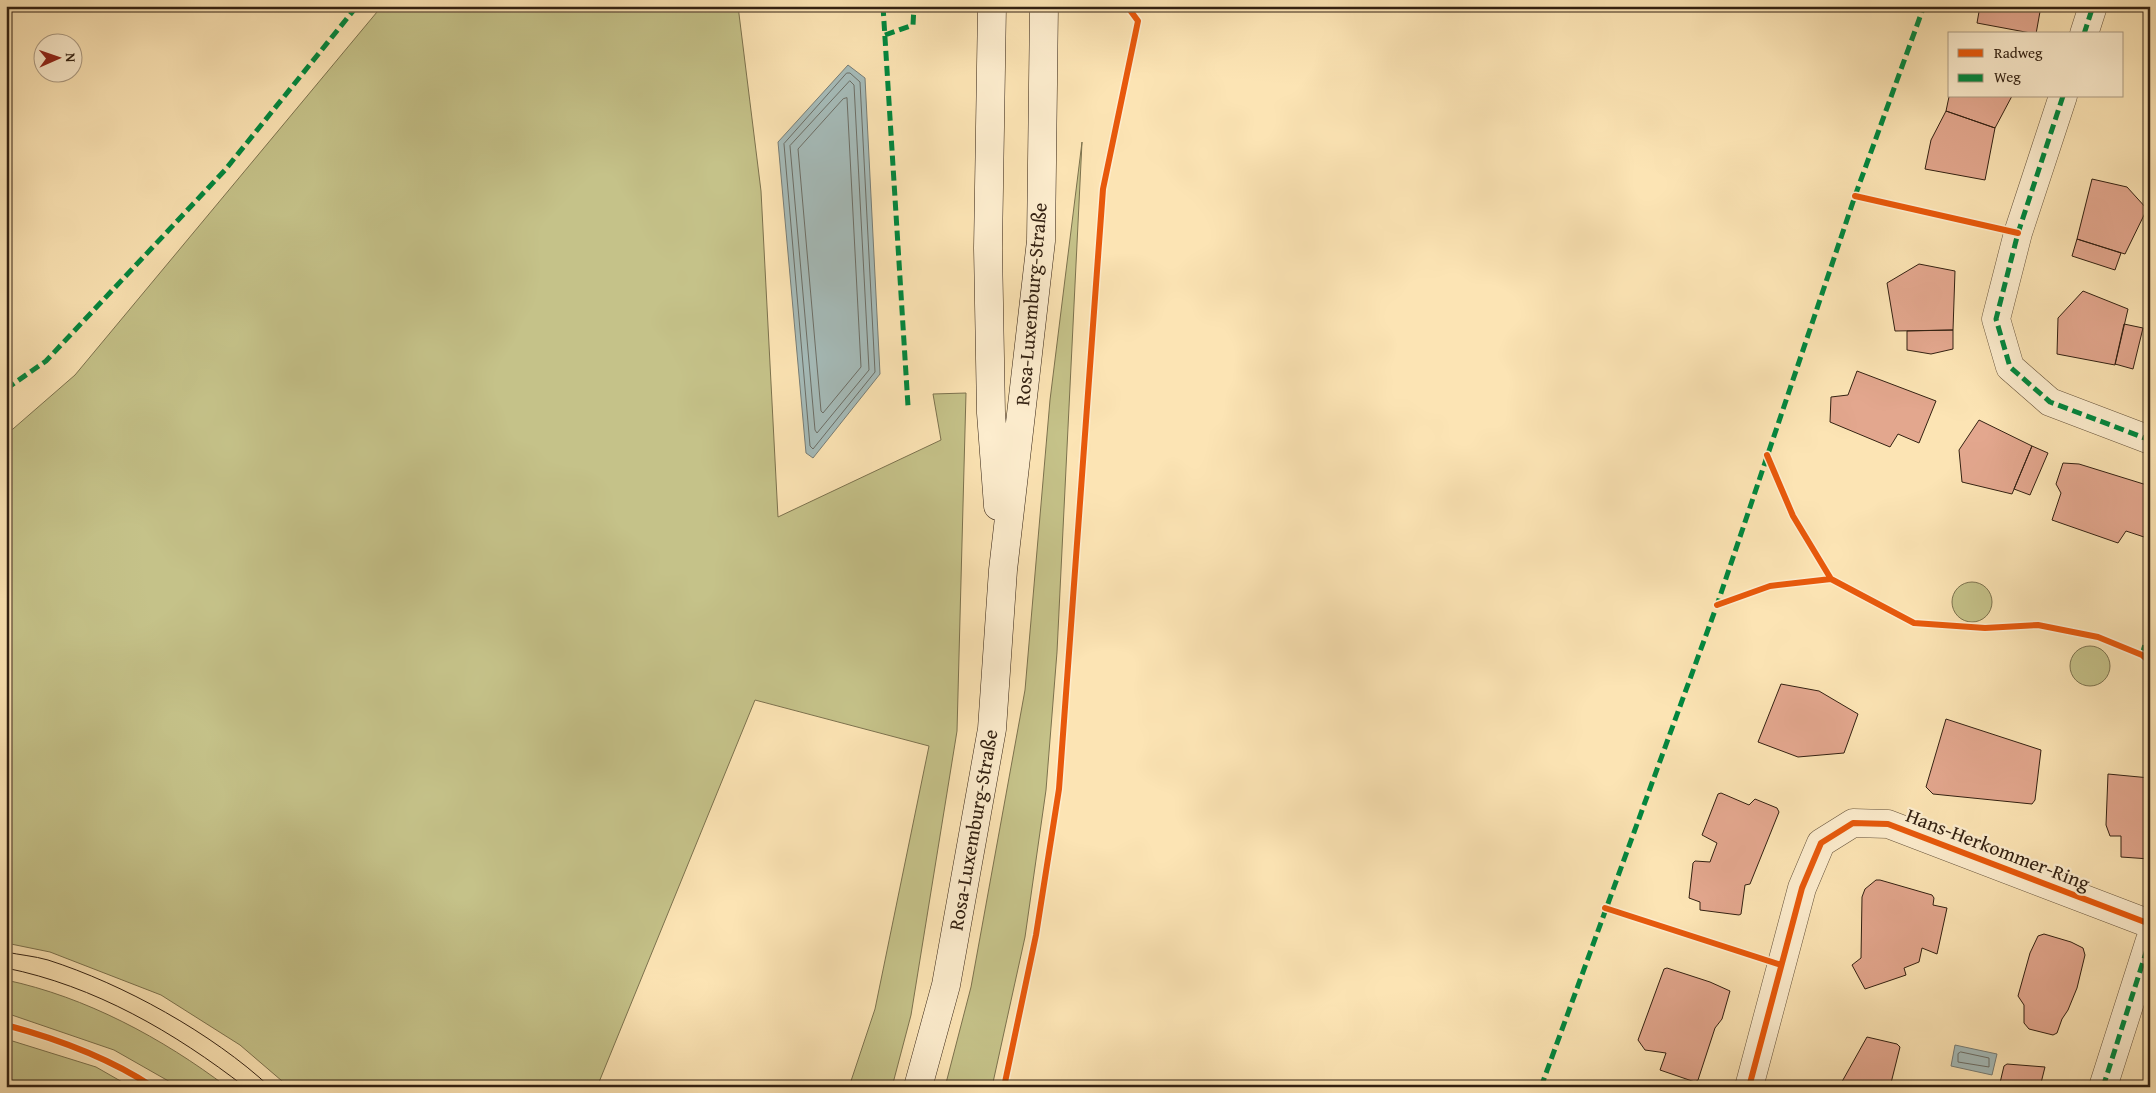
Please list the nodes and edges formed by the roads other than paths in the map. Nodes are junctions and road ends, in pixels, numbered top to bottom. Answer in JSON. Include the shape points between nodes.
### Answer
{"nodes":[{"id":1,"x":992,"y":6,"type":"edge"},
{"id":2,"x":1044,"y":6,"type":"edge"},
{"id":3,"x":2094,"y":6,"type":"edge"},
{"id":4,"x":2085,"y":32,"type":"edge"},
{"id":5,"x":2062,"y":98,"type":"edge"},
{"id":6,"x":2150,"y":440,"type":"edge"},
{"id":7,"x":1002,"y":570,"type":"junction"},
{"id":8,"x":2150,"y":924,"type":"edge"},
{"id":9,"x":2150,"y":940,"type":"edge"},
{"id":10,"x":918,"y":1087,"type":"edge"},
{"id":11,"x":1749,"y":1087,"type":"edge"},
{"id":12,"x":2103,"y":1087,"type":"edge"}],
"edges":[{"from":1,"to":7,"type":"main road","name":"Rosa-Luxemburg-Straße","via":[[988,248],[991,413]]},
{"from":2,"to":7,"type":"main road","name":"Rosa-Luxemburg-Straße","via":[[1041,241]]},
{"from":3,"to":4,"type":"main road"},
{"from":5,"to":6,"type":"main road","via":[[2018,233],[1996,319],[2010,367],[2050,402]]},
{"from":7,"to":10,"type":"main road","name":"Rosa-Luxemburg-Straße","via":[[992,729],[946,985]]},
{"from":8,"to":11,"type":"main road","name":"Hans-Herkommer-Ring","via":[[1888,824],[1853,823],[1822,843],[1802,888]]},
{"from":9,"to":12,"type":"main road"}]}
